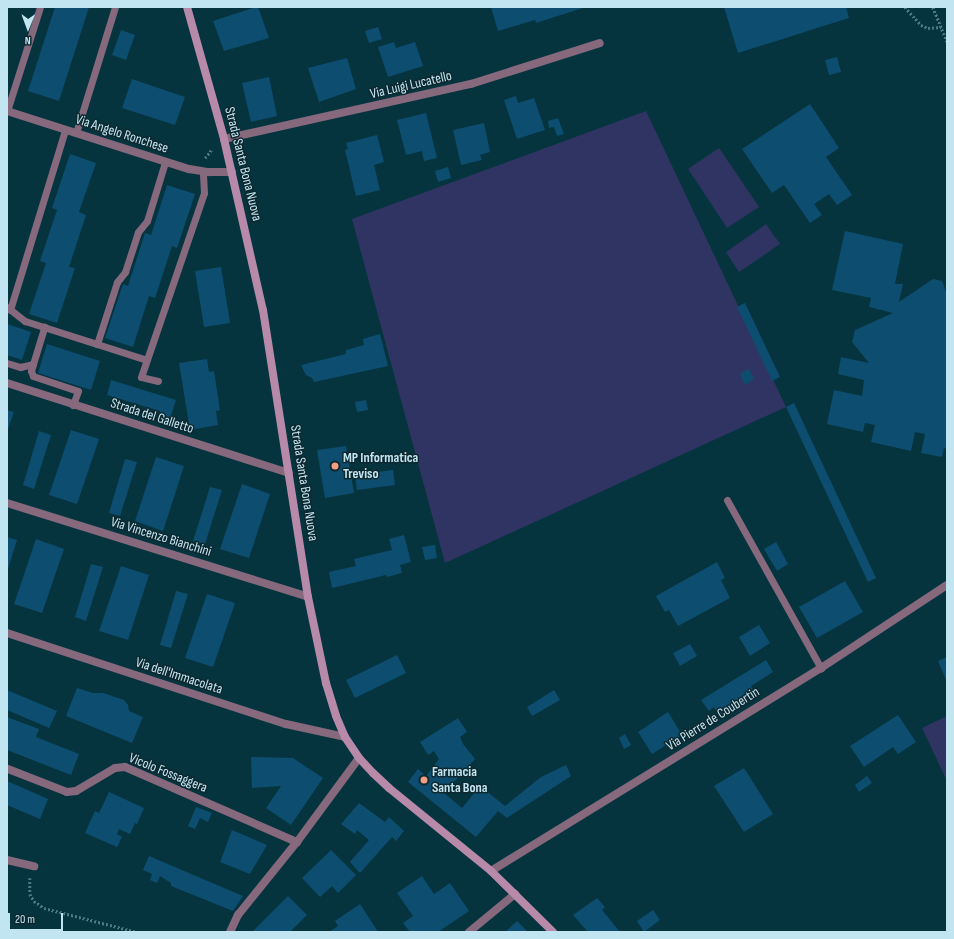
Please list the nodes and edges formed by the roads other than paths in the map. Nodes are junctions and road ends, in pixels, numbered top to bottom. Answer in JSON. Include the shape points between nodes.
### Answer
{"nodes":[{"id":1,"x":40,"y":7,"type":"edge"},
{"id":2,"x":115,"y":7,"type":"edge"},
{"id":3,"x":187,"y":7,"type":"edge"},
{"id":4,"x":600,"y":43,"type":"dead end"},
{"id":5,"x":7,"y":111,"type":"edge"},
{"id":6,"x":65,"y":130,"type":"junction"},
{"id":7,"x":76,"y":133,"type":"junction"},
{"id":8,"x":224,"y":139,"type":"junction"},
{"id":9,"x":165,"y":162,"type":"junction"},
{"id":10,"x":203,"y":172,"type":"junction"},
{"id":11,"x":232,"y":172,"type":"junction"},
{"id":12,"x":9,"y":308,"type":"edge"},
{"id":13,"x":44,"y":327,"type":"junction"},
{"id":14,"x":97,"y":344,"type":"junction"},
{"id":15,"x":147,"y":360,"type":"junction"},
{"id":16,"x":7,"y":363,"type":"edge"},
{"id":17,"x":33,"y":364,"type":"junction"},
{"id":18,"x":47,"y":381,"type":"junction"},
{"id":19,"x":158,"y":381,"type":"dead end"},
{"id":20,"x":7,"y":383,"type":"edge"},
{"id":21,"x":43,"y":395,"type":"junction"},
{"id":22,"x":73,"y":405,"type":"junction"},
{"id":23,"x":289,"y":474,"type":"junction"},
{"id":24,"x":727,"y":500,"type":"dead end"},
{"id":25,"x":7,"y":503,"type":"edge"},
{"id":26,"x":947,"y":585,"type":"edge"},
{"id":27,"x":308,"y":596,"type":"junction"},
{"id":28,"x":7,"y":633,"type":"edge"},
{"id":29,"x":821,"y":668,"type":"junction"},
{"id":30,"x":345,"y":738,"type":"junction"},
{"id":31,"x":359,"y":758,"type":"junction"},
{"id":32,"x":8,"y":769,"type":"dead end"},
{"id":33,"x":297,"y":842,"type":"junction"},
{"id":34,"x":7,"y":860,"type":"edge"},
{"id":35,"x":34,"y":866,"type":"road end"},
{"id":36,"x":491,"y":872,"type":"junction"},
{"id":37,"x":515,"y":894,"type":"junction"},
{"id":38,"x":230,"y":932,"type":"edge"},
{"id":39,"x":469,"y":932,"type":"edge"},
{"id":40,"x":553,"y":932,"type":"edge"}],
"edges":[{"from":1,"to":5,"type":"lane"},
{"from":2,"to":7,"type":"lane"},
{"from":3,"to":8,"type":"street","name":"Strada Santa Bona Nuova"},
{"from":4,"to":8,"type":"street","name":"Via Luigi Lucatello","via":[[471,84]]},
{"from":5,"to":6,"type":"street","name":"Via Angelo Ronchese"},
{"from":6,"to":7,"type":"street","name":"Via Angelo Ronchese"},
{"from":6,"to":12,"type":"lane"},
{"from":7,"to":9,"type":"street","name":"Via Angelo Ronchese"},
{"from":8,"to":11,"type":"street","name":"Strada Santa Bona Nuova"},
{"from":9,"to":10,"type":"street","name":"Via Angelo Ronchese"},
{"from":9,"to":14,"type":"lane","via":[[147,221],[138,232],[125,272],[117,282]]},
{"from":10,"to":11,"type":"street","name":"Via Angelo Ronchese"},
{"from":10,"to":15,"type":"lane","via":[[204,193]]},
{"from":11,"to":23,"type":"street","name":"Strada Santa Bona Nuova","via":[[263,310]]},
{"from":12,"to":13,"type":"lane","via":[[25,321]]},
{"from":13,"to":14,"type":"lane"},
{"from":13,"to":17,"type":"lane"},
{"from":14,"to":15,"type":"lane"},
{"from":15,"to":19,"type":"lane","via":[[141,377]]},
{"from":16,"to":17,"type":"lane","via":[[20,367]]},
{"from":17,"to":18,"type":"lane","via":[[30,371],[33,376]]},
{"from":18,"to":21,"type":"lane"},
{"from":18,"to":22,"type":"lane","via":[[78,391]]},
{"from":20,"to":21,"type":"street","name":"Strada del Galletto"},
{"from":21,"to":22,"type":"street","name":"Strada del Galletto"},
{"from":22,"to":23,"type":"street","name":"Strada del Galletto"},
{"from":23,"to":27,"type":"street","name":"Strada Santa Bona Nuova"},
{"from":24,"to":29,"type":"lane"},
{"from":25,"to":27,"type":"street","name":"Via Vincenzo Bianchini"},
{"from":26,"to":29,"type":"street","name":"Via Pierre de Coubertin"},
{"from":27,"to":30,"type":"street","name":"Strada Santa Bona Nuova","via":[[326,683]]},
{"from":28,"to":30,"type":"street","name":"Via dell'Immacolata","via":[[286,724]]},
{"from":29,"to":36,"type":"street","name":"Via Pierre de Coubertin"},
{"from":30,"to":31,"type":"street","name":"Strada Santa Bona Nuova"},
{"from":31,"to":33,"type":"street"},
{"from":31,"to":36,"type":"street","name":"Strada Santa Bona Nuova","via":[[389,788]]},
{"from":32,"to":33,"type":"street","name":"Vicolo Fossaggera","via":[[67,792],[76,791],[115,768],[125,767]]},
{"from":33,"to":38,"type":"street","via":[[238,915]]},
{"from":34,"to":35,"type":"street"},
{"from":36,"to":37,"type":"street","name":"Strada Santa Bona Nuova"},
{"from":37,"to":39,"type":"street"},
{"from":37,"to":40,"type":"street","name":"Strada Santa Bona Nuova"}]}
